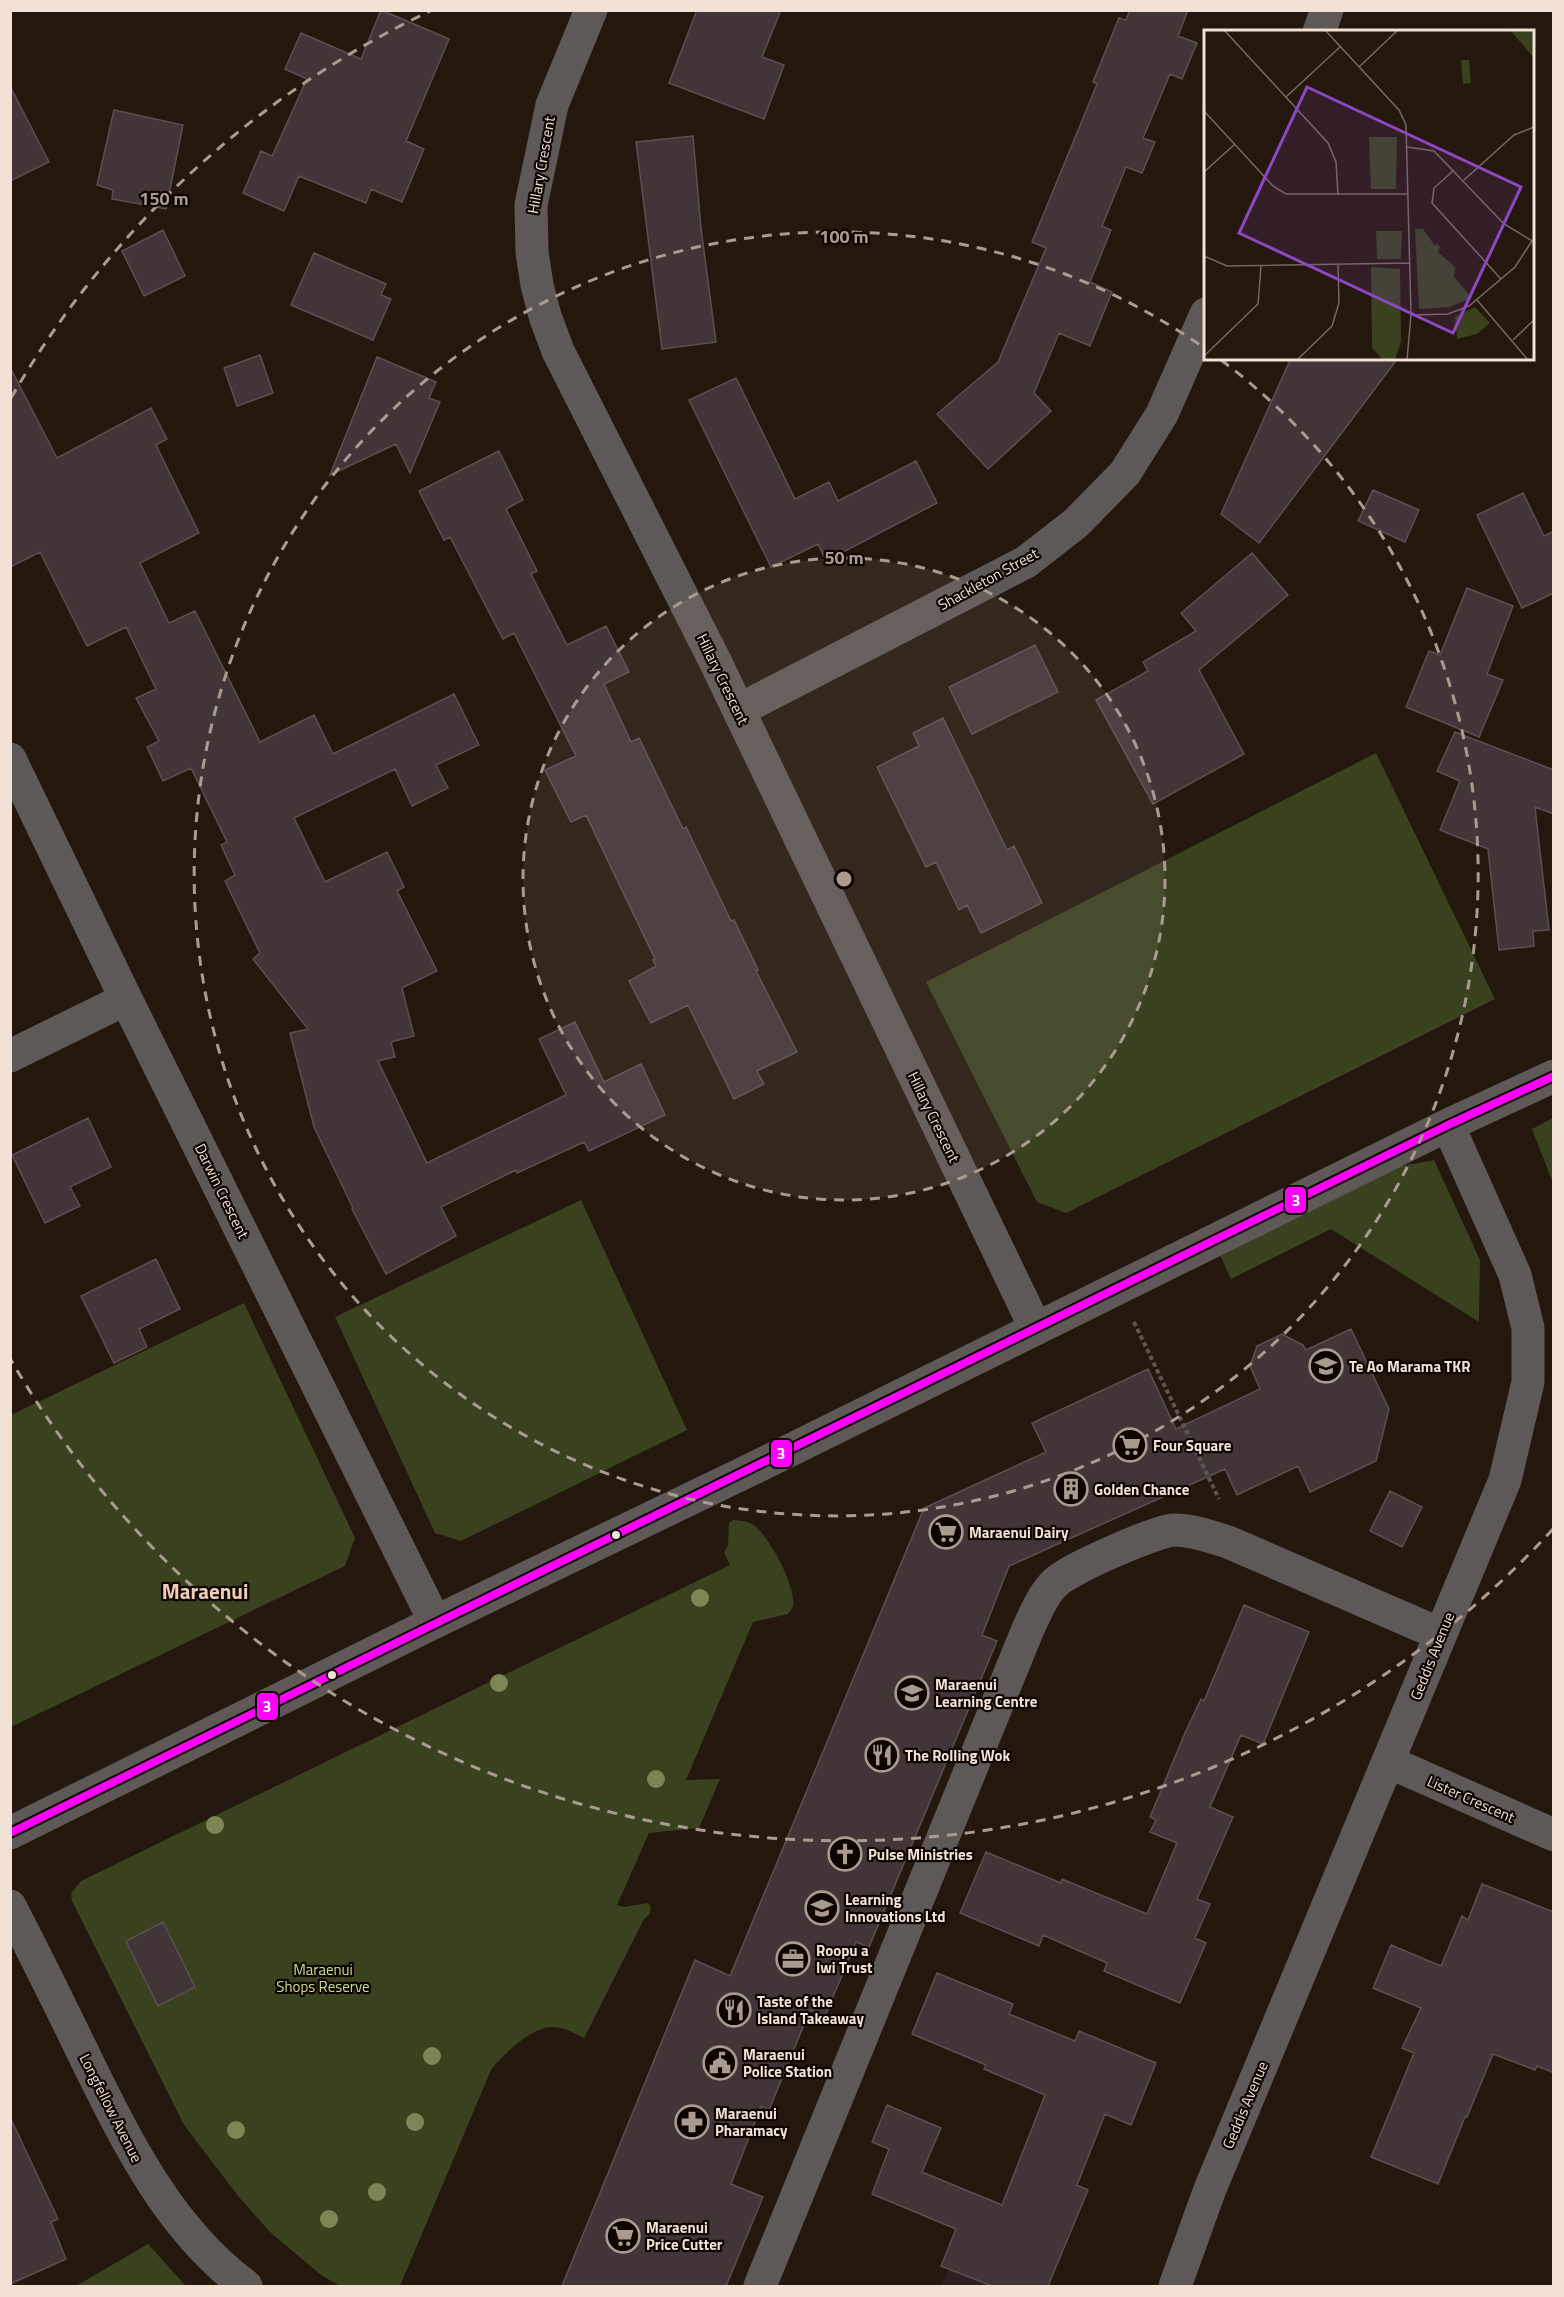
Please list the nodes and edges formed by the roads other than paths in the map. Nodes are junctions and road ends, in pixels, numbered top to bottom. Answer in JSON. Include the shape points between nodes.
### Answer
{"nodes":[{"id":1,"x":591,"y":10,"type":"edge"},
{"id":2,"x":1327,"y":10,"type":"edge"},
{"id":3,"x":1320,"y":30,"type":"edge"},
{"id":4,"x":1204,"y":319,"type":"edge"},
{"id":5,"x":739,"y":710,"type":"junction"},
{"id":6,"x":10,"y":759,"type":"edge"},
{"id":7,"x":126,"y":999,"type":"junction"},
{"id":8,"x":10,"y":1056,"type":"edge"},
{"id":9,"x":1554,"y":1076,"type":"edge"},
{"id":10,"x":1448,"y":1125,"type":"junction"},
{"id":11,"x":1036,"y":1329,"type":"junction"},
{"id":12,"x":435,"y":1622,"type":"junction"},
{"id":13,"x":1440,"y":1634,"type":"junction"},
{"id":14,"x":1389,"y":1762,"type":"junction"},
{"id":15,"x":10,"y":1833,"type":"edge"},
{"id":16,"x":1554,"y":1835,"type":"edge"},
{"id":17,"x":10,"y":1906,"type":"edge"},
{"id":18,"x":246,"y":2286,"type":"edge"},
{"id":19,"x":760,"y":2286,"type":"edge"},
{"id":20,"x":1174,"y":2286,"type":"edge"}],
"edges":[{"from":1,"to":5,"type":"street","name":"Hillary Crescent","via":[[552,105],[539,162],[531,205],[537,285],[558,351]]},
{"from":2,"to":3,"type":"street"},
{"from":4,"to":5,"type":"street","name":"Shackleton Street","via":[[1162,414],[1125,473],[1076,523],[1026,562]]},
{"from":5,"to":11,"type":"street","name":"Hillary Crescent"},
{"from":6,"to":7,"type":"street","name":"Darwin Crescent"},
{"from":7,"to":8,"type":"street"},
{"from":7,"to":12,"type":"street","name":"Darwin Crescent"},
{"from":9,"to":10,"type":"street"},
{"from":10,"to":11,"type":"street"},
{"from":10,"to":13,"type":"street","name":"Geddis Avenue","via":[[1515,1275],[1528,1328],[1528,1382],[1505,1480]]},
{"from":11,"to":12,"type":"street"},
{"from":12,"to":15,"type":"street"},
{"from":13,"to":14,"type":"street","name":"Geddis Avenue"},
{"from":13,"to":19,"type":"street","via":[[1228,1542],[1198,1533],[1173,1530],[1147,1537],[1057,1580],[1042,1598],[1028,1629]]},
{"from":14,"to":16,"type":"street","name":"Lister Crescent"},
{"from":14,"to":20,"type":"street","name":"Geddis Avenue","via":[[1210,2189]]},
{"from":17,"to":18,"type":"street","name":"Longfellow Avenue","via":[[145,2174],[194,2239]]}]}
